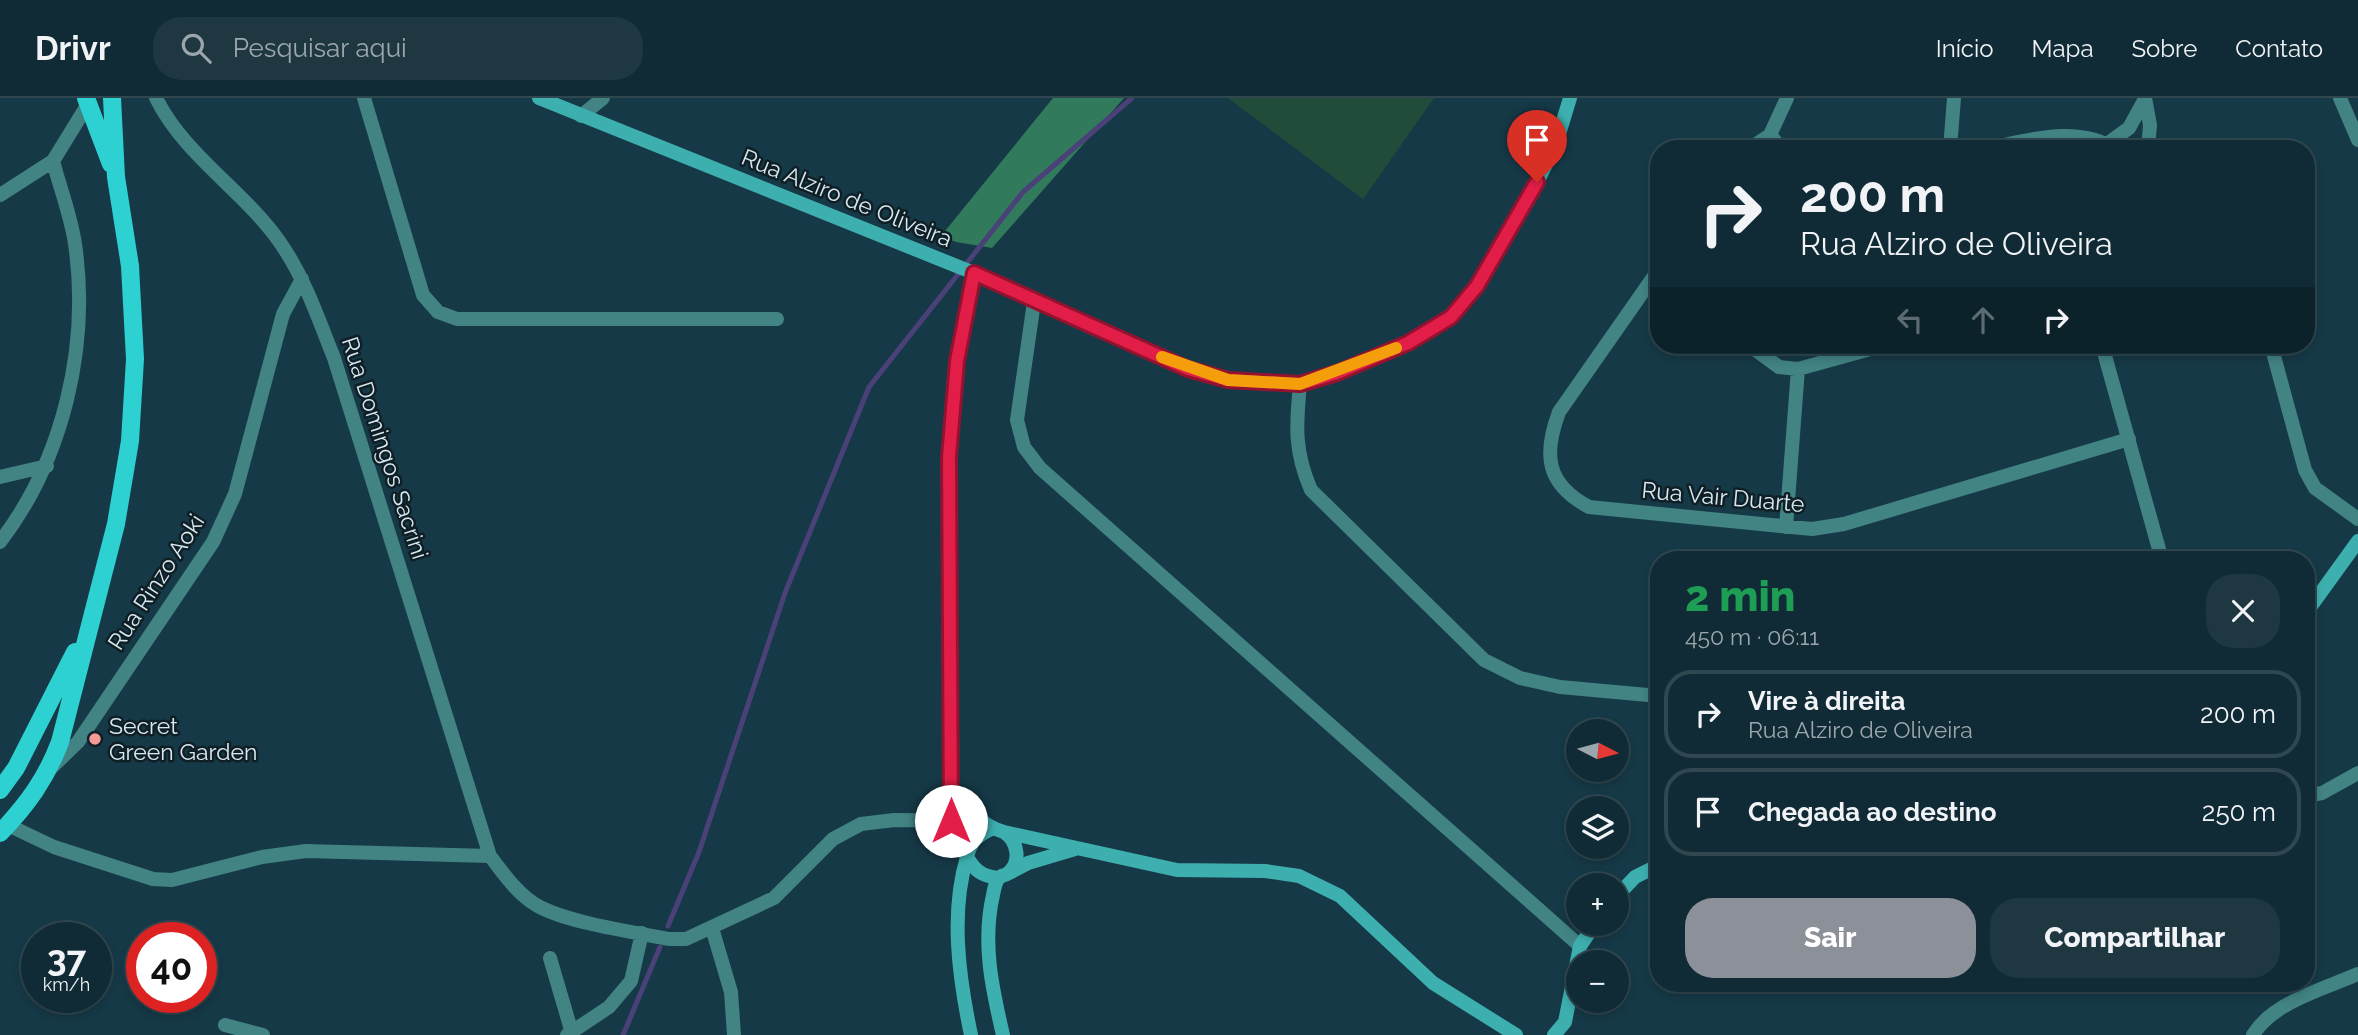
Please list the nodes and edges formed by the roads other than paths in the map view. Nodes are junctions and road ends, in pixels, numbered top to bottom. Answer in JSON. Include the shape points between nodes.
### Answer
{"nodes":[{"id":1,"x":112,"y":98,"type":"edge"},
{"id":2,"x":156,"y":98,"type":"edge"},
{"id":3,"x":364,"y":98,"type":"edge"},
{"id":4,"x":539,"y":98,"type":"edge"},
{"id":5,"x":603,"y":98,"type":"edge"},
{"id":6,"x":1570,"y":98,"type":"edge"},
{"id":7,"x":1787,"y":98,"type":"edge"},
{"id":8,"x":1954,"y":98,"type":"edge"},
{"id":9,"x":2340,"y":98,"type":"edge"},
{"id":10,"x":2145,"y":99,"type":"edge"},
{"id":11,"x":87,"y":101,"type":"edge"},
{"id":12,"x":582,"y":116,"type":"junction"},
{"id":13,"x":1770,"y":135,"type":"junction"},
{"id":14,"x":1762,"y":140,"type":"edge"},
{"id":15,"x":1774,"y":140,"type":"edge"},
{"id":16,"x":1951,"y":140,"type":"edge"},
{"id":17,"x":2035,"y":140,"type":"edge"},
{"id":18,"x":2094,"y":140,"type":"edge"},
{"id":19,"x":2117,"y":140,"type":"edge"},
{"id":20,"x":2149,"y":140,"type":"edge"},
{"id":21,"x":2358,"y":140,"type":"edge"},
{"id":22,"x":53,"y":161,"type":"junction"},
{"id":23,"x":116,"y":177,"type":"junction"},
{"id":24,"x":0,"y":195,"type":"edge"},
{"id":25,"x":971,"y":273,"type":"junction"},
{"id":26,"x":302,"y":279,"type":"junction"},
{"id":27,"x":1650,"y":285,"type":"edge"},
{"id":28,"x":1034,"y":302,"type":"junction"},
{"id":29,"x":777,"y":319,"type":"dead end"},
{"id":30,"x":1761,"y":354,"type":"edge"},
{"id":31,"x":1852,"y":354,"type":"edge"},
{"id":32,"x":2105,"y":354,"type":"edge"},
{"id":33,"x":2273,"y":354,"type":"edge"},
{"id":34,"x":1798,"y":369,"type":"junction"},
{"id":35,"x":1300,"y":384,"type":"junction"},
{"id":36,"x":2129,"y":439,"type":"junction"},
{"id":37,"x":47,"y":466,"type":"junction"},
{"id":38,"x":0,"y":477,"type":"edge"},
{"id":39,"x":2358,"y":519,"type":"edge"},
{"id":40,"x":1786,"y":527,"type":"junction"},
{"id":41,"x":2358,"y":541,"type":"edge"},
{"id":42,"x":0,"y":542,"type":"edge"},
{"id":43,"x":2160,"y":551,"type":"edge"},
{"id":44,"x":2315,"y":601,"type":"edge"},
{"id":45,"x":90,"y":624,"type":"junction"},
{"id":46,"x":1650,"y":695,"type":"edge"},
{"id":47,"x":21,"y":759,"type":"junction"},
{"id":48,"x":2358,"y":773,"type":"edge"},
{"id":49,"x":47,"y":774,"type":"junction"},
{"id":50,"x":0,"y":790,"type":"edge"},
{"id":51,"x":951,"y":792,"type":"junction"},
{"id":52,"x":2315,"y":794,"type":"edge"},
{"id":53,"x":951,"y":821,"type":"junction"},
{"id":54,"x":993,"y":827,"type":"junction"},
{"id":55,"x":4,"y":829,"type":"edge"},
{"id":56,"x":1080,"y":848,"type":"junction"},
{"id":57,"x":490,"y":856,"type":"junction"},
{"id":58,"x":967,"y":856,"type":"junction"},
{"id":59,"x":1650,"y":870,"type":"edge"},
{"id":60,"x":1003,"y":876,"type":"junction"},
{"id":61,"x":1629,"y":883,"type":"edge"},
{"id":62,"x":712,"y":928,"type":"junction"},
{"id":63,"x":642,"y":933,"type":"junction"},
{"id":64,"x":1587,"y":936,"type":"edge"},
{"id":65,"x":1580,"y":946,"type":"junction"},
{"id":66,"x":550,"y":958,"type":"dead end"},
{"id":67,"x":2358,"y":974,"type":"edge"},
{"id":68,"x":225,"y":1026,"type":"dead end"},
{"id":69,"x":569,"y":1034,"type":"edge"},
{"id":70,"x":263,"y":1035,"type":"edge"},
{"id":71,"x":734,"y":1035,"type":"edge"},
{"id":72,"x":971,"y":1035,"type":"edge"},
{"id":73,"x":1003,"y":1035,"type":"edge"},
{"id":74,"x":1516,"y":1035,"type":"edge"},
{"id":75,"x":1554,"y":1035,"type":"edge"},
{"id":76,"x":2253,"y":1035,"type":"edge"}],
"edges":[{"from":1,"to":23,"type":"main road"},
{"from":2,"to":26,"type":"street","name":"Rua Domingos Sacrini","via":[[183,137],[278,240]]},
{"from":3,"to":29,"type":"street","via":[[423,295],[438,312],[457,319]]},
{"from":4,"to":12,"type":"street","name":"Rua Alziro de Oliveira"},
{"from":5,"to":12,"type":"street"},
{"from":6,"to":35,"type":"street","name":"Rua Alziro de Oliveira","via":[[1556,144],[1528,201],[1477,286],[1451,317],[1408,343]]},
{"from":7,"to":13,"type":"street"},
{"from":8,"to":16,"type":"street"},
{"from":9,"to":21,"type":"street"},
{"from":10,"to":19,"type":"street"},
{"from":10,"to":20,"type":"street"},
{"from":11,"to":22,"type":"street"},
{"from":11,"to":23,"type":"main road"},
{"from":12,"to":25,"type":"street","name":"Rua Alziro de Oliveira"},
{"from":13,"to":14,"type":"street"},
{"from":13,"to":15,"type":"street"},
{"from":17,"to":18,"type":"street","via":[[2057,136]]},
{"from":22,"to":24,"type":"street"},
{"from":22,"to":37,"type":"street","via":[[75,243],[78,323],[70,389]]},
{"from":23,"to":45,"type":"main road","via":[[130,266],[135,359],[130,441],[116,524]]},
{"from":25,"to":28,"type":"street","name":"Rua Alziro de Oliveira"},
{"from":25,"to":51,"type":"street","via":[[949,457]]},
{"from":26,"to":49,"type":"street","name":"Rua Rinzo Aoki","via":[[283,314],[234,494],[213,542],[78,742]]},
{"from":26,"to":57,"type":"street","name":"Rua Domingos Sacrini","via":[[334,358]]},
{"from":27,"to":40,"type":"street","name":"Rua Vair Duarte","via":[[1559,412],[1548,458],[1556,478],[1570,497],[1589,507]]},
{"from":28,"to":35,"type":"street","name":"Rua Alziro de Oliveira","via":[[1188,369],[1228,380]]},
{"from":28,"to":65,"type":"street","via":[[1017,421],[1024,447],[1040,468]]},
{"from":30,"to":34,"type":"street","via":[[1779,367]]},
{"from":31,"to":34,"type":"street"},
{"from":32,"to":36,"type":"street"},
{"from":33,"to":39,"type":"street","via":[[2305,470],[2315,488]]},
{"from":34,"to":40,"type":"street"},
{"from":35,"to":46,"type":"street","via":[[1298,461],[1311,490],[1484,660],[1520,678],[1560,687]]},
{"from":36,"to":40,"type":"street","name":"Rua Vair Duarte","via":[[1844,524]]},
{"from":36,"to":43,"type":"street"},
{"from":37,"to":38,"type":"street"},
{"from":37,"to":42,"type":"street"},
{"from":41,"to":44,"type":"street"},
{"from":45,"to":47,"type":"main road"},
{"from":45,"to":49,"type":"main road","via":[[60,742]]},
{"from":47,"to":49,"type":"main road","via":[[40,759]]},
{"from":47,"to":50,"type":"main road"},
{"from":48,"to":52,"type":"street"},
{"from":49,"to":55,"type":"main road","via":[[30,802]]},
{"from":51,"to":53,"type":"street"},
{"from":51,"to":54,"type":"street"},
{"from":53,"to":54,"type":"street","name":"Rua Domingos Sacrini"},
{"from":53,"to":58,"type":"street"},
{"from":53,"to":62,"type":"street","name":"Rua Domingos Sacrini","via":[[862,824],[833,839],[774,898]]},
{"from":54,"to":56,"type":"street"},
{"from":54,"to":58,"type":"street","via":[[977,836]]},
{"from":54,"to":60,"type":"street","via":[[1015,843],[1017,855]]},
{"from":55,"to":57,"type":"street","via":[[153,879],[172,880],[306,851]]},
{"from":56,"to":60,"type":"street","via":[[1028,863]]},
{"from":56,"to":74,"type":"street","via":[[1177,870],[1299,876],[1340,896],[1433,983]]},
{"from":57,"to":63,"type":"street","name":"Rua Domingos Sacrini","via":[[514,888],[539,906]]},
{"from":58,"to":60,"type":"street","via":[[983,876]]},
{"from":58,"to":72,"type":"street","via":[[957,913]]},
{"from":59,"to":61,"type":"street"},
{"from":60,"to":73,"type":"street","via":[[991,906],[987,939]]},
{"from":62,"to":63,"type":"street","name":"Rua Domingos Sacrini","via":[[678,940]]},
{"from":62,"to":71,"type":"street","via":[[731,992]]},
{"from":63,"to":69,"type":"street","via":[[631,981],[609,1007]]},
{"from":64,"to":65,"type":"street"},
{"from":65,"to":75,"type":"street","via":[[1565,1021]]},
{"from":66,"to":69,"type":"street"},
{"from":67,"to":76,"type":"street","via":[[2281,1009],[2261,1022]]},
{"from":68,"to":70,"type":"street"}]}
